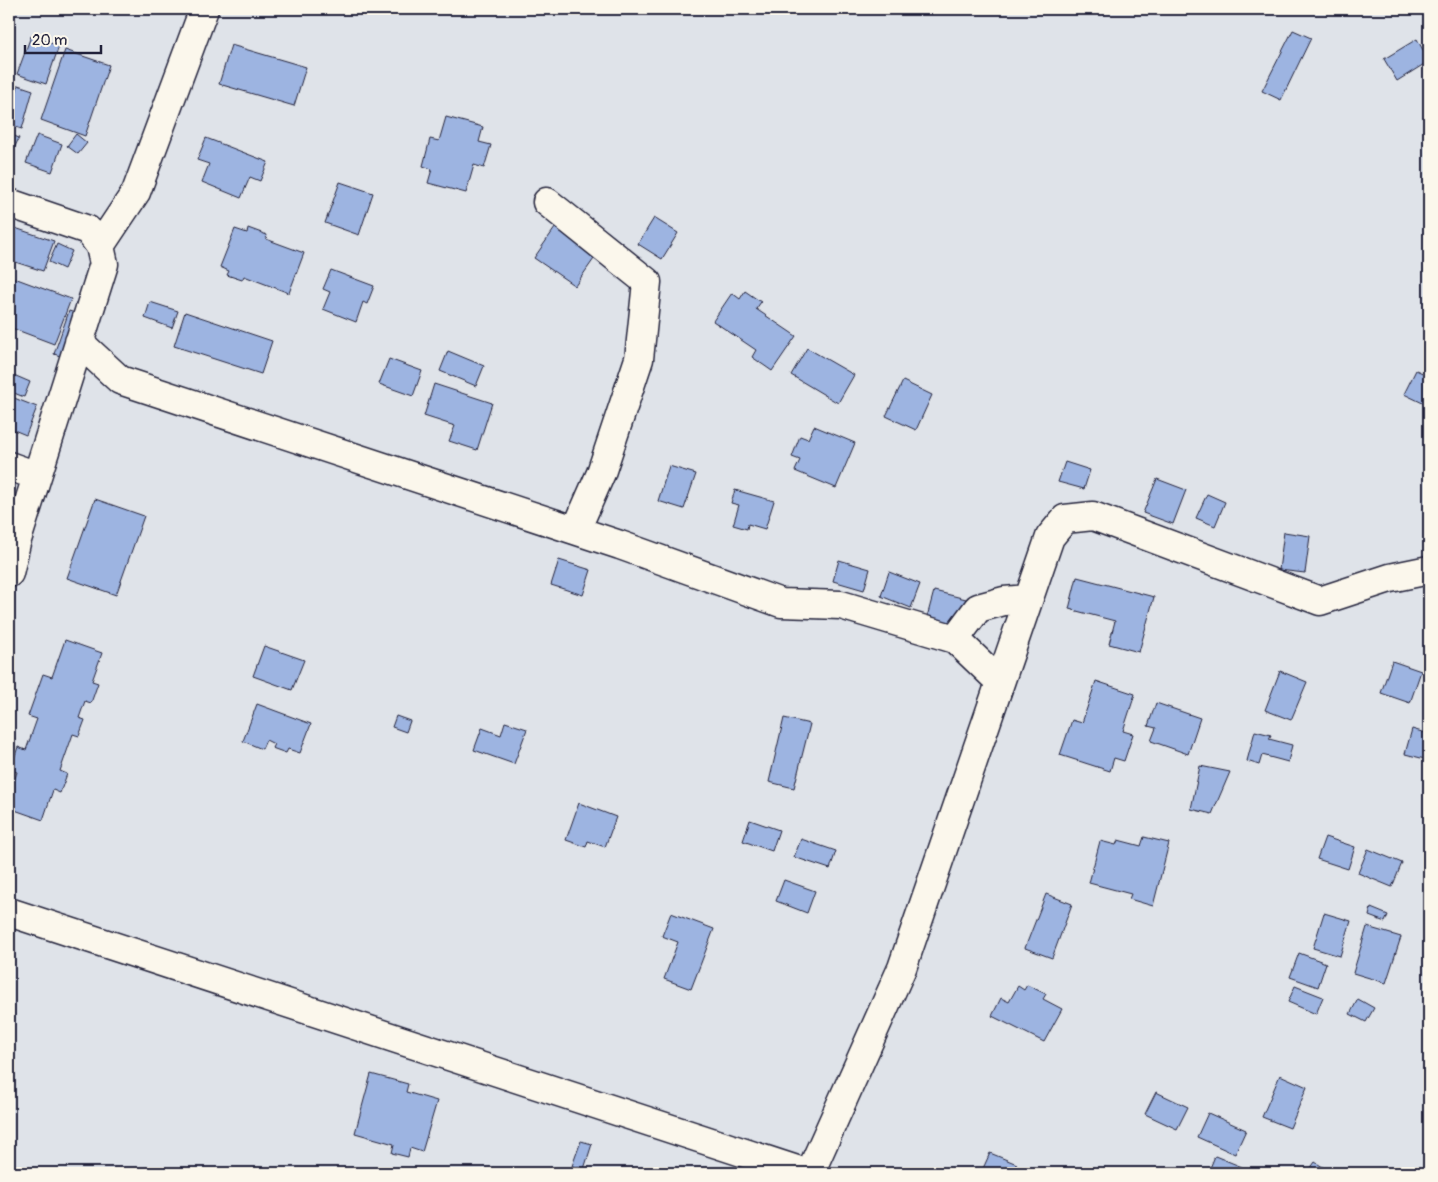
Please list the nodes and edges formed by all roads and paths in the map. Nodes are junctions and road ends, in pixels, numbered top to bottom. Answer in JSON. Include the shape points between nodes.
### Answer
{"nodes":[{"id":1,"x":204,"y":9,"type":"edge"},
{"id":2,"x":547,"y":202,"type":"dead end"},
{"id":3,"x":9,"y":203,"type":"edge"},
{"id":4,"x":100,"y":246,"type":"junction"},
{"id":5,"x":79,"y":342,"type":"junction"},
{"id":6,"x":9,"y":466,"type":"edge"},
{"id":7,"x":37,"y":476,"type":"junction"},
{"id":8,"x":576,"y":530,"type":"junction"},
{"id":9,"x":1429,"y":570,"type":"edge"},
{"id":10,"x":9,"y":573,"type":"edge"},
{"id":11,"x":1028,"y":599,"type":"junction"},
{"id":12,"x":955,"y":639,"type":"junction"},
{"id":13,"x":1000,"y":682,"type":"junction"},
{"id":14,"x":9,"y":912,"type":"edge"},
{"id":15,"x":806,"y":1173,"type":"edge"},
{"id":16,"x":810,"y":1173,"type":"edge"}],
"edges":[{"from":1,"to":4,"type":"street","via":[[136,192]]},
{"from":2,"to":8,"type":"street","via":[[647,282],[639,359],[601,473]]},
{"from":3,"to":4,"type":"street","via":[[88,230]]},
{"from":4,"to":5,"type":"street","via":[[104,264]]},
{"from":5,"to":7,"type":"street"},
{"from":5,"to":8,"type":"street","via":[[120,380]]},
{"from":6,"to":7,"type":"street"},
{"from":7,"to":10,"type":"street"},
{"from":8,"to":12,"type":"street","via":[[781,603],[841,605]]},
{"from":9,"to":11,"type":"street","via":[[1390,578],[1320,601],[1093,516],[1065,519],[1050,537]]},
{"from":11,"to":12,"type":"street","via":[[978,608]]},
{"from":11,"to":13,"type":"street"},
{"from":12,"to":13,"type":"street"},
{"from":13,"to":16,"type":"street","via":[[902,968]]},
{"from":14,"to":15,"type":"street"}]}
